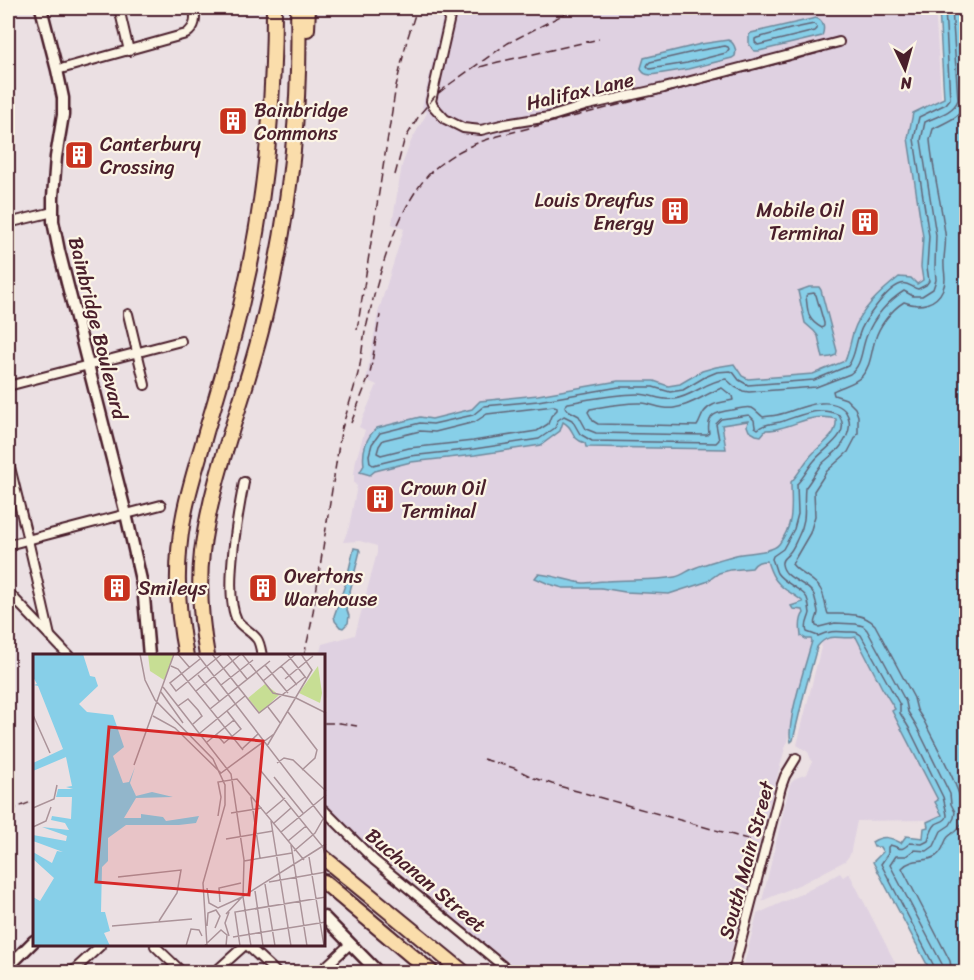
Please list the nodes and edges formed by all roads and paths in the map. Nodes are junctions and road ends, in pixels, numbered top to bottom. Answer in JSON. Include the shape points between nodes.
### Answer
{"nodes":[{"id":1,"x":41,"y":8,"type":"edge"},
{"id":2,"x":118,"y":8,"type":"edge"},
{"id":3,"x":194,"y":8,"type":"edge"},
{"id":4,"x":269,"y":8,"type":"edge"},
{"id":5,"x":274,"y":8,"type":"edge"},
{"id":6,"x":298,"y":8,"type":"edge"},
{"id":7,"x":308,"y":8,"type":"edge"},
{"id":8,"x":452,"y":8,"type":"edge"},
{"id":9,"x":839,"y":42,"type":"dead end"},
{"id":10,"x":129,"y":51,"type":"junction"},
{"id":11,"x":274,"y":51,"type":"junction"},
{"id":12,"x":57,"y":70,"type":"junction"},
{"id":13,"x":295,"y":133,"type":"junction"},
{"id":14,"x":54,"y":212,"type":"junction"},
{"id":15,"x":8,"y":224,"type":"edge"},
{"id":16,"x":128,"y":314,"type":"dead end"},
{"id":17,"x":181,"y":341,"type":"dead end"},
{"id":18,"x":137,"y":352,"type":"junction"},
{"id":19,"x":88,"y":365,"type":"junction"},
{"id":20,"x":146,"y":385,"type":"dead end"},
{"id":21,"x":8,"y":386,"type":"edge"},
{"id":22,"x":8,"y":459,"type":"edge"},
{"id":23,"x":244,"y":482,"type":"dead end"},
{"id":24,"x":161,"y":505,"type":"dead end"},
{"id":25,"x":126,"y":514,"type":"junction"},
{"id":26,"x":28,"y":540,"type":"junction"},
{"id":27,"x":8,"y":545,"type":"edge"},
{"id":28,"x":8,"y":592,"type":"edge"},
{"id":29,"x":50,"y":636,"type":"junction"},
{"id":30,"x":67,"y":654,"type":"edge"},
{"id":31,"x":149,"y":654,"type":"edge"},
{"id":32,"x":186,"y":654,"type":"edge"},
{"id":33,"x":207,"y":654,"type":"edge"},
{"id":34,"x":262,"y":654,"type":"edge"},
{"id":35,"x":796,"y":758,"type":"dead end"},
{"id":36,"x":326,"y":812,"type":"edge"},
{"id":37,"x":326,"y":860,"type":"edge"},
{"id":38,"x":326,"y":884,"type":"edge"},
{"id":39,"x":326,"y":919,"type":"edge"},
{"id":40,"x":33,"y":942,"type":"edge"},
{"id":41,"x":350,"y":944,"type":"junction"},
{"id":42,"x":98,"y":947,"type":"edge"},
{"id":43,"x":157,"y":947,"type":"edge"},
{"id":44,"x":244,"y":947,"type":"edge"},
{"id":45,"x":248,"y":947,"type":"edge"},
{"id":46,"x":8,"y":967,"type":"edge"},
{"id":47,"x":274,"y":970,"type":"edge"},
{"id":48,"x":72,"y":972,"type":"edge"},
{"id":49,"x":182,"y":972,"type":"edge"},
{"id":50,"x":215,"y":972,"type":"edge"},
{"id":51,"x":320,"y":972,"type":"edge"},
{"id":52,"x":378,"y":972,"type":"edge"},
{"id":53,"x":431,"y":972,"type":"edge"},
{"id":54,"x":463,"y":972,"type":"edge"},
{"id":55,"x":510,"y":972,"type":"edge"},
{"id":56,"x":733,"y":972,"type":"edge"}],
"edges":[{"from":1,"to":12,"type":"street","name":"Bainbridge Boulevard"},
{"from":2,"to":10,"type":"street"},
{"from":3,"to":10,"type":"street","via":[[195,23],[186,34]]},
{"from":4,"to":11,"type":"highway"},
{"from":5,"to":11,"type":"highway"},
{"from":6,"to":13,"type":"highway"},
{"from":7,"to":13,"type":"highway"},
{"from":8,"to":9,"type":"street","name":"Halifax Lane","via":[[430,101],[445,119],[473,130],[549,117]]},
{"from":10,"to":12,"type":"street"},
{"from":11,"to":32,"type":"highway","via":[[269,138],[251,261],[183,522],[178,589]]},
{"from":12,"to":14,"type":"street","name":"Bainbridge Boulevard","via":[[63,115]]},
{"from":13,"to":33,"type":"highway","via":[[283,225],[264,319],[207,520],[201,597]]},
{"from":14,"to":15,"type":"street"},
{"from":14,"to":19,"type":"street","name":"Bainbridge Boulevard","via":[[59,251]]},
{"from":16,"to":18,"type":"street"},
{"from":17,"to":18,"type":"street"},
{"from":18,"to":19,"type":"street"},
{"from":18,"to":20,"type":"street"},
{"from":19,"to":21,"type":"street"},
{"from":19,"to":25,"type":"street","name":"Bainbridge Boulevard"},
{"from":22,"to":26,"type":"street"},
{"from":23,"to":34,"type":"street","via":[[234,537],[232,603],[237,621],[258,639]]},
{"from":24,"to":25,"type":"street"},
{"from":25,"to":26,"type":"street"},
{"from":25,"to":31,"type":"street","name":"Bainbridge Boulevard","via":[[144,597]]},
{"from":26,"to":27,"type":"street"},
{"from":26,"to":29,"type":"street"},
{"from":28,"to":29,"type":"street"},
{"from":29,"to":30,"type":"street"},
{"from":35,"to":56,"type":"street","name":"South Main Street","via":[[781,787]]},
{"from":36,"to":55,"type":"street","name":"Buchanan Street","via":[[374,860]]},
{"from":37,"to":54,"type":"highway"},
{"from":38,"to":53,"type":"highway"},
{"from":39,"to":41,"type":"street"},
{"from":40,"to":46,"type":"street"},
{"from":41,"to":51,"type":"street"},
{"from":41,"to":52,"type":"street"},
{"from":42,"to":48,"type":"street"},
{"from":43,"to":49,"type":"street"},
{"from":44,"to":50,"type":"street"},
{"from":45,"to":47,"type":"street"}]}
